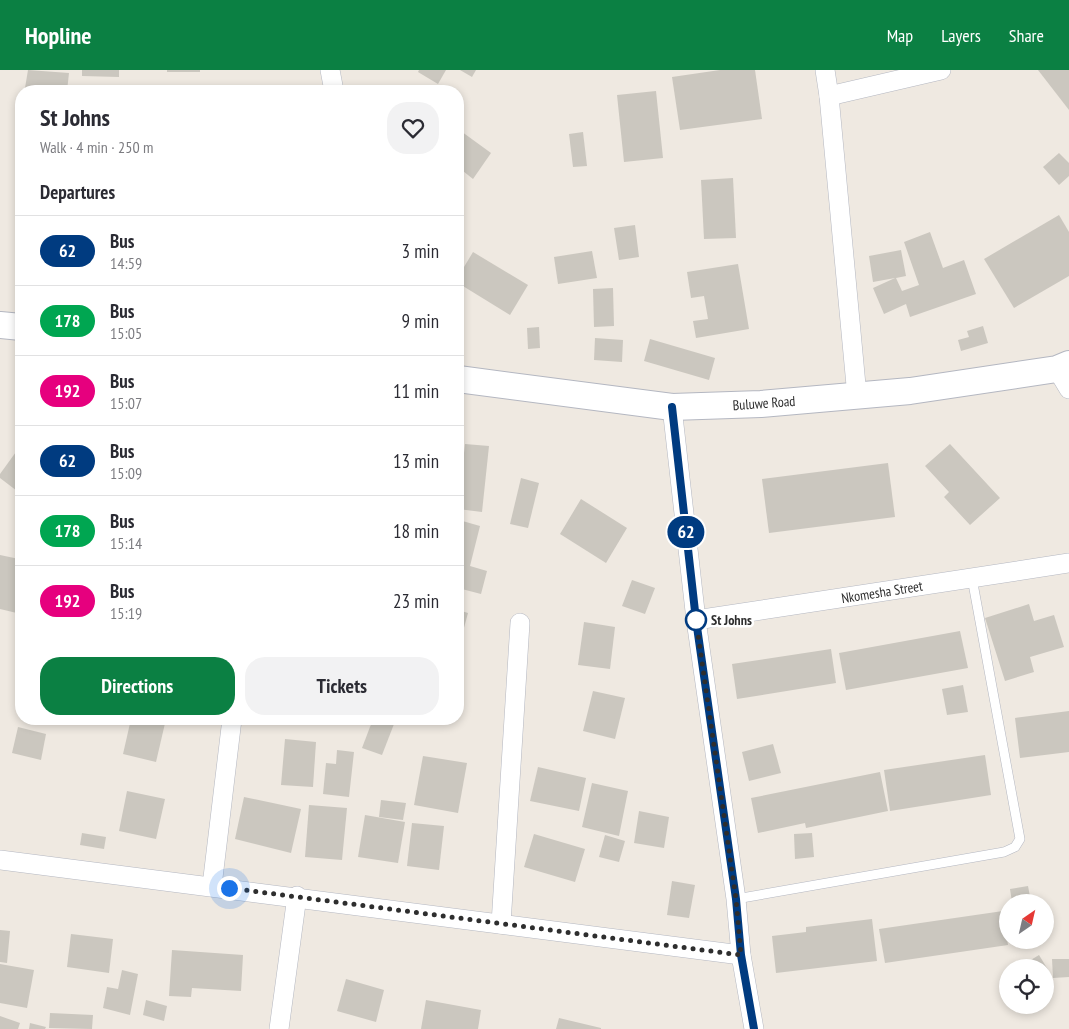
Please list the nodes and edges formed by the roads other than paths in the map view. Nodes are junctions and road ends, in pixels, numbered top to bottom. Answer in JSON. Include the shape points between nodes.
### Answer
{"nodes":[{"id":1,"x":330,"y":70,"type":"edge"},
{"id":2,"x":825,"y":70,"type":"edge"},
{"id":3,"x":941,"y":70,"type":"edge"},
{"id":4,"x":333,"y":85,"type":"edge"},
{"id":5,"x":829,"y":96,"type":"junction"},
{"id":6,"x":0,"y":324,"type":"edge"},
{"id":7,"x":15,"y":326,"type":"edge"},
{"id":8,"x":1065,"y":374,"type":"edge"},
{"id":9,"x":464,"y":379,"type":"edge"},
{"id":10,"x":857,"y":396,"type":"junction"},
{"id":11,"x":672,"y":407,"type":"junction"},
{"id":12,"x":1069,"y":563,"type":"edge"},
{"id":13,"x":972,"y":578,"type":"junction"},
{"id":14,"x":696,"y":620,"type":"junction"},
{"id":15,"x":520,"y":623,"type":"dead end"},
{"id":16,"x":231,"y":725,"type":"edge"},
{"id":17,"x":0,"y":860,"type":"edge"},
{"id":18,"x":212,"y":886,"type":"junction"},
{"id":19,"x":297,"y":896,"type":"junction"},
{"id":20,"x":736,"y":899,"type":"junction"},
{"id":21,"x":501,"y":924,"type":"junction"},
{"id":22,"x":741,"y":955,"type":"junction"},
{"id":23,"x":279,"y":1029,"type":"edge"},
{"id":24,"x":754,"y":1029,"type":"edge"}],
"edges":[{"from":1,"to":4,"type":"street"},
{"from":2,"to":5,"type":"street"},
{"from":3,"to":5,"type":"street"},
{"from":5,"to":10,"type":"street"},
{"from":6,"to":7,"type":"street"},
{"from":8,"to":10,"type":"street","name":"Buluwe Road"},
{"from":9,"to":11,"type":"street","name":"Buluwe Road"},
{"from":10,"to":11,"type":"street","name":"Buluwe Road"},
{"from":11,"to":14,"type":"street"},
{"from":12,"to":13,"type":"street","name":"Nkomesha Street"},
{"from":13,"to":14,"type":"street","name":"Nkomesha Street"},
{"from":13,"to":20,"type":"lane","via":[[1020,839],[1018,844],[1004,852]]},
{"from":14,"to":20,"type":"street"},
{"from":15,"to":21,"type":"street"},
{"from":16,"to":18,"type":"street"},
{"from":17,"to":18,"type":"street"},
{"from":18,"to":19,"type":"street"},
{"from":19,"to":21,"type":"street"},
{"from":19,"to":23,"type":"street"},
{"from":20,"to":22,"type":"street"},
{"from":21,"to":22,"type":"street"},
{"from":22,"to":24,"type":"street"}]}
